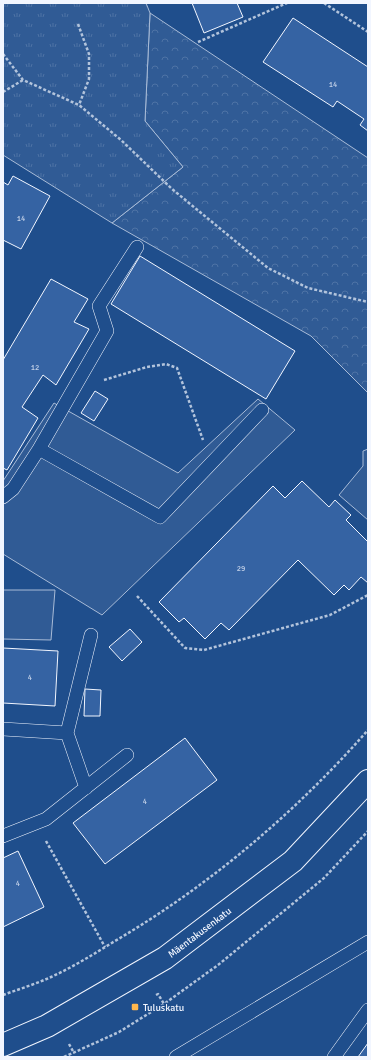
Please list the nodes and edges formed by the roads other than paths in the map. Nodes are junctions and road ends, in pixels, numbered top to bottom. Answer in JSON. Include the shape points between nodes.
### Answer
{"nodes":[{"id":1,"x":137,"y":247,"type":"dead end"},
{"id":2,"x":262,"y":410,"type":"dead end"},
{"id":3,"x":40,"y":449,"type":"junction"},
{"id":4,"x":3,"y":497,"type":"edge"},
{"id":5,"x":91,"y":635,"type":"dead end"},
{"id":6,"x":3,"y":728,"type":"edge"},
{"id":7,"x":67,"y":733,"type":"junction"},
{"id":8,"x":127,"y":755,"type":"dead end"},
{"id":9,"x":368,"y":781,"type":"edge"},
{"id":10,"x":86,"y":788,"type":"junction"},
{"id":11,"x":3,"y":836,"type":"edge"},
{"id":12,"x":368,"y":942,"type":"edge"},
{"id":13,"x":368,"y":1010,"type":"edge"},
{"id":14,"x":3,"y":1045,"type":"edge"},
{"id":15,"x":176,"y":1057,"type":"edge"},
{"id":16,"x":334,"y":1057,"type":"edge"}],
"edges":[{"from":1,"to":3,"type":"lane","via":[[99,306],[107,331]]},
{"from":2,"to":3,"type":"lane","via":[[160,517]]},
{"from":3,"to":4,"type":"lane","via":[[13,489]]},
{"from":5,"to":7,"type":"lane"},
{"from":6,"to":7,"type":"lane"},
{"from":7,"to":10,"type":"lane"},
{"from":8,"to":10,"type":"lane"},
{"from":9,"to":14,"type":"main road","name":"Mäentakusenkatu","via":[[293,861],[165,958],[47,1026]]},
{"from":10,"to":11,"type":"lane","via":[[46,819]]},
{"from":12,"to":15,"type":"lane"},
{"from":13,"to":16,"type":"lane"}]}
